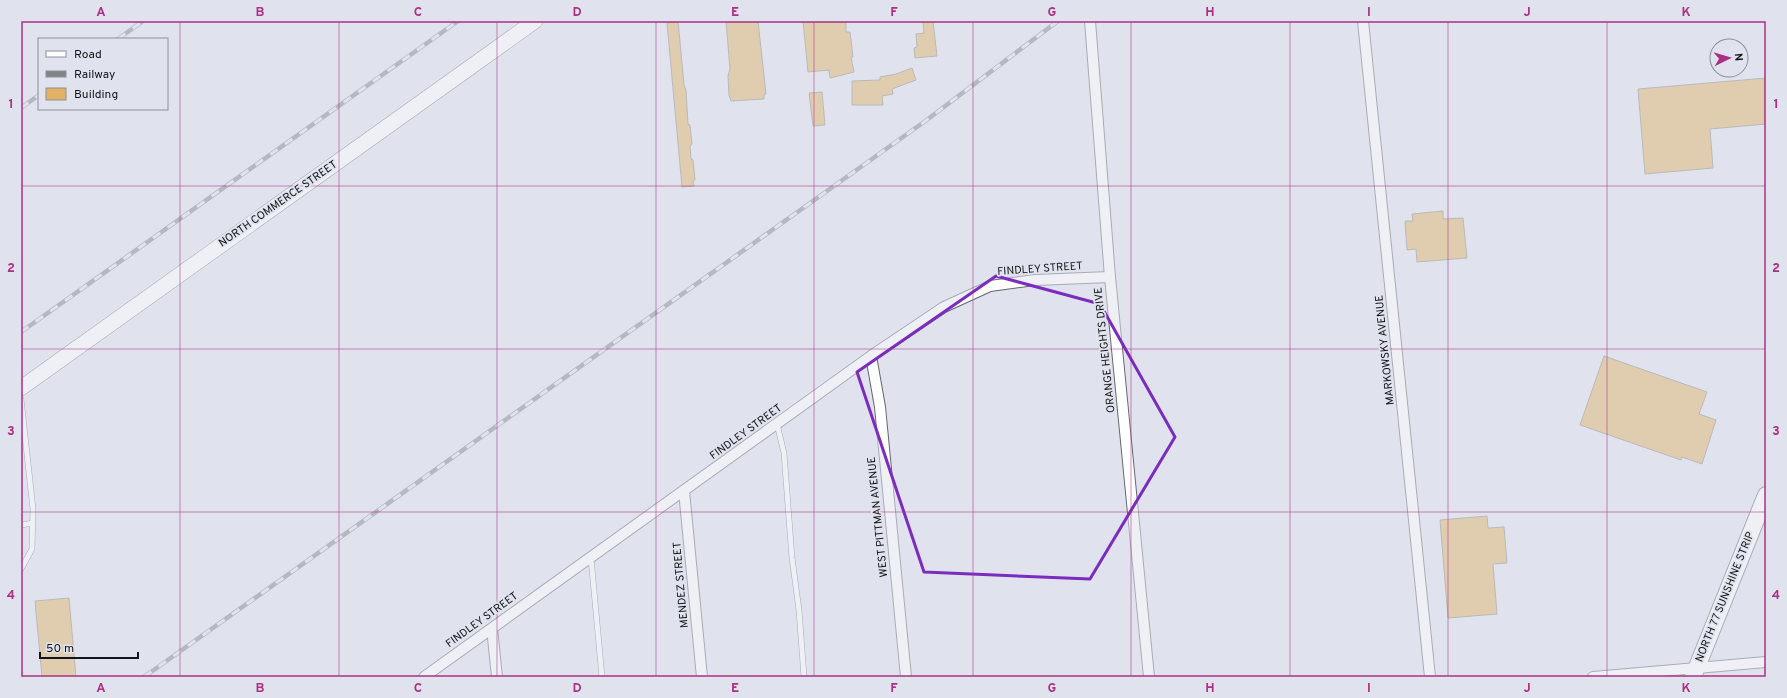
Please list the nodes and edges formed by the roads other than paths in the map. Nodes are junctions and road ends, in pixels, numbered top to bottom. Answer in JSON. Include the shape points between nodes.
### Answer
{"nodes":[{"id":1,"x":535,"y":21,"type":"edge"},
{"id":2,"x":1090,"y":21,"type":"edge"},
{"id":3,"x":1363,"y":21,"type":"edge"},
{"id":4,"x":1110,"y":277,"type":"junction"},
{"id":5,"x":871,"y":356,"type":"junction"},
{"id":6,"x":21,"y":388,"type":"edge"},
{"id":7,"x":21,"y":399,"type":"edge"},
{"id":8,"x":777,"y":424,"type":"junction"},
{"id":9,"x":684,"y":491,"type":"junction"},
{"id":10,"x":1766,"y":495,"type":"edge"},
{"id":11,"x":32,"y":523,"type":"junction"},
{"id":12,"x":21,"y":525,"type":"edge"},
{"id":13,"x":590,"y":558,"type":"junction"},
{"id":14,"x":21,"y":569,"type":"edge"},
{"id":15,"x":492,"y":628,"type":"junction"},
{"id":16,"x":1766,"y":662,"type":"edge"},
{"id":17,"x":1695,"y":672,"type":"edge"},
{"id":18,"x":424,"y":677,"type":"edge"},
{"id":19,"x":497,"y":677,"type":"edge"},
{"id":20,"x":602,"y":677,"type":"edge"},
{"id":21,"x":702,"y":677,"type":"edge"},
{"id":22,"x":804,"y":677,"type":"edge"},
{"id":23,"x":906,"y":677,"type":"edge"},
{"id":24,"x":1149,"y":677,"type":"edge"},
{"id":25,"x":1430,"y":677,"type":"edge"},
{"id":26,"x":1593,"y":677,"type":"edge"}],
"edges":[{"from":1,"to":6,"type":"main road","name":"NORTH COMMERCE STREET"},
{"from":2,"to":4,"type":"street","name":"ORANGE HEIGHTS DRIVE"},
{"from":3,"to":25,"type":"street","name":"MARKOWSKY AVENUE"},
{"from":4,"to":5,"type":"street","name":"FINDLEY STREET","via":[[1035,280],[990,286],[944,307]]},
{"from":4,"to":24,"type":"street","name":"ORANGE HEIGHTS DRIVE"},
{"from":5,"to":8,"type":"street","name":"FINDLEY STREET"},
{"from":5,"to":23,"type":"street","name":"WEST PITTMAN AVENUE","via":[[880,407]]},
{"from":7,"to":11,"type":"lane","via":[[33,509]]},
{"from":8,"to":9,"type":"street","name":"FINDLEY STREET"},
{"from":8,"to":22,"type":"lane","via":[[784,453]]},
{"from":9,"to":13,"type":"street","name":"FINDLEY STREET"},
{"from":9,"to":21,"type":"street","name":"MENDEZ STREET"},
{"from":10,"to":17,"type":"main road","name":"NORTH 77 SUNSHINE STRIP"},
{"from":11,"to":12,"type":"lane"},
{"from":11,"to":14,"type":"lane","via":[[32,549]]},
{"from":13,"to":15,"type":"street","name":"FINDLEY STREET"},
{"from":13,"to":20,"type":"lane"},
{"from":15,"to":18,"type":"street","name":"FINDLEY STREET"},
{"from":15,"to":19,"type":"street"},
{"from":16,"to":17,"type":"street"},
{"from":17,"to":26,"type":"street"}]}
